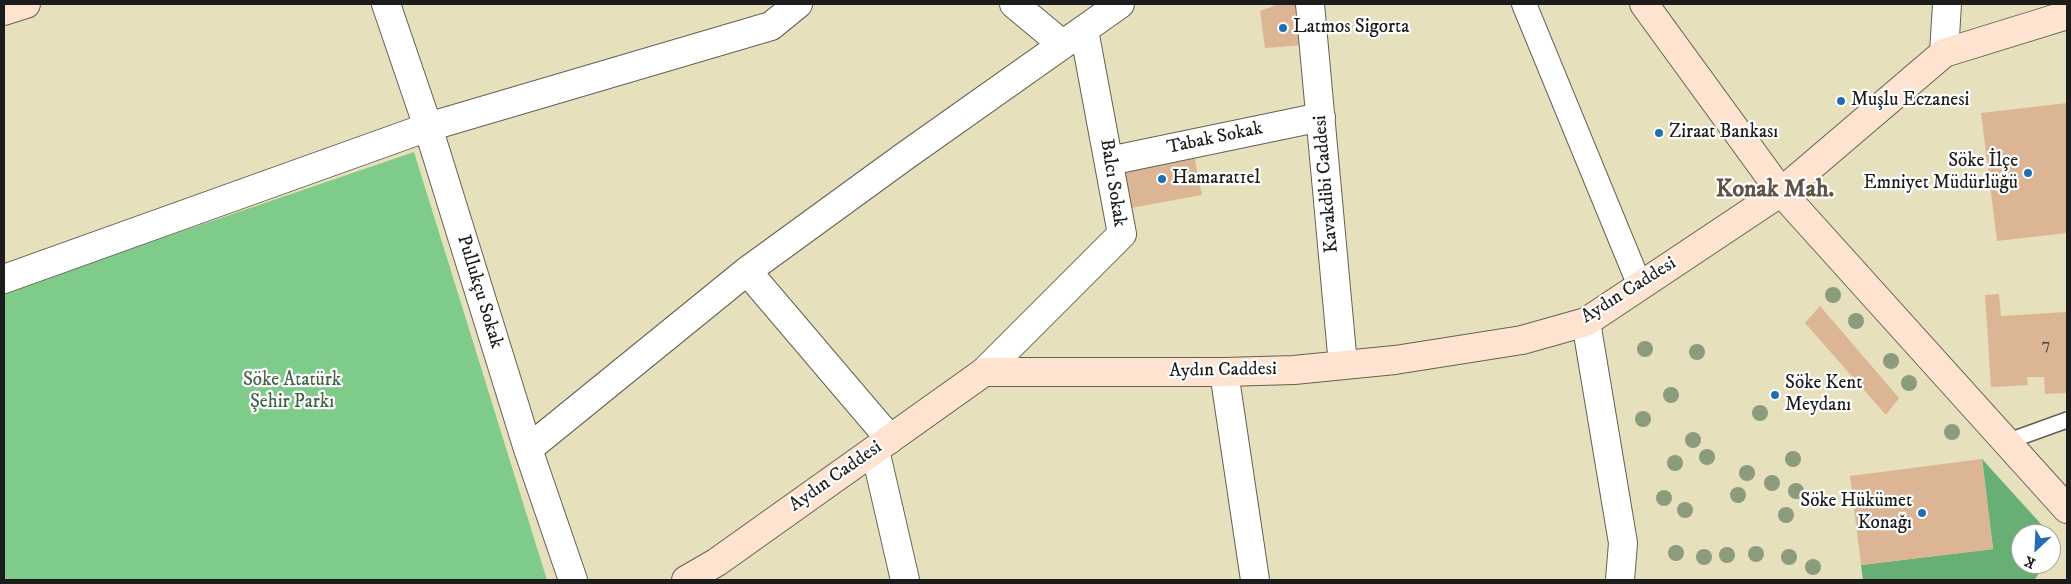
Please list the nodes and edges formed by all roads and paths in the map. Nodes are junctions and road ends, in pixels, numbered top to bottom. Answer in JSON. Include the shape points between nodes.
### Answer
{"nodes":[{"id":1,"x":26,"y":4,"type":"edge"},
{"id":2,"x":386,"y":4,"type":"edge"},
{"id":3,"x":798,"y":4,"type":"edge"},
{"id":4,"x":1014,"y":4,"type":"edge"},
{"id":5,"x":1120,"y":4,"type":"edge"},
{"id":6,"x":1310,"y":4,"type":"edge"},
{"id":7,"x":1524,"y":4,"type":"edge"},
{"id":8,"x":1644,"y":4,"type":"edge"},
{"id":9,"x":1947,"y":4,"type":"edge"},
{"id":10,"x":4,"y":11,"type":"edge"},
{"id":11,"x":2067,"y":15,"type":"edge"},
{"id":12,"x":1073,"y":37,"type":"junction"},
{"id":13,"x":1944,"y":53,"type":"junction"},
{"id":14,"x":1321,"y":117,"type":"junction"},
{"id":15,"x":428,"y":127,"type":"junction"},
{"id":16,"x":1109,"y":161,"type":"junction"},
{"id":17,"x":1781,"y":192,"type":"junction"},
{"id":18,"x":747,"y":271,"type":"junction"},
{"id":19,"x":4,"y":279,"type":"edge"},
{"id":20,"x":1640,"y":286,"type":"junction"},
{"id":21,"x":1586,"y":322,"type":"junction"},
{"id":22,"x":1342,"y":365,"type":"junction"},
{"id":23,"x":984,"y":372,"type":"junction"},
{"id":24,"x":1224,"y":372,"type":"junction"},
{"id":25,"x":2067,"y":420,"type":"edge"},
{"id":26,"x":2006,"y":442,"type":"junction"},
{"id":27,"x":882,"y":444,"type":"junction"},
{"id":28,"x":528,"y":449,"type":"junction"},
{"id":29,"x":2067,"y":509,"type":"edge"},
{"id":30,"x":573,"y":580,"type":"edge"},
{"id":31,"x":686,"y":580,"type":"edge"},
{"id":32,"x":905,"y":580,"type":"edge"},
{"id":33,"x":1255,"y":580,"type":"edge"},
{"id":34,"x":1620,"y":580,"type":"edge"}],
"edges":[{"from":1,"to":10,"type":"main road"},
{"from":2,"to":15,"type":"street","name":"Pullukçu Sokak"},
{"from":3,"to":15,"type":"street","via":[[771,26]]},
{"from":4,"to":12,"type":"street"},
{"from":5,"to":12,"type":"street"},
{"from":6,"to":14,"type":"street","name":"Kavakdibi Caddesi"},
{"from":7,"to":20,"type":"street"},
{"from":8,"to":17,"type":"main road"},
{"from":9,"to":13,"type":"street"},
{"from":11,"to":13,"type":"main road"},
{"from":12,"to":16,"type":"street","name":"Balcı Sokak"},
{"from":12,"to":18,"type":"street"},
{"from":13,"to":17,"type":"main road","name":"Aydın Caddesi"},
{"from":14,"to":16,"type":"street","name":"Tabak Sokak"},
{"from":14,"to":22,"type":"street","name":"Kavakdibi Caddesi"},
{"from":15,"to":19,"type":"street"},
{"from":15,"to":28,"type":"street","name":"Pullukçu Sokak"},
{"from":16,"to":23,"type":"street","name":"Balcı Sokak","via":[[1122,234]]},
{"from":17,"to":20,"type":"main road","name":"Aydın Caddesi"},
{"from":17,"to":26,"type":"main road"},
{"from":18,"to":27,"type":"street"},
{"from":18,"to":28,"type":"street"},
{"from":20,"to":21,"type":"main road","name":"Aydın Caddesi"},
{"from":21,"to":22,"type":"main road","name":"Aydın Caddesi","via":[[1522,340]]},
{"from":21,"to":34,"type":"street","via":[[1623,543]]},
{"from":22,"to":24,"type":"main road","name":"Aydın Caddesi"},
{"from":23,"to":24,"type":"main road","name":"Aydın Caddesi"},
{"from":23,"to":27,"type":"main road","name":"Aydın Caddesi"},
{"from":24,"to":33,"type":"street"},
{"from":25,"to":26,"type":"lane"},
{"from":26,"to":29,"type":"main road"},
{"from":27,"to":31,"type":"main road","name":"Aydın Caddesi"},
{"from":27,"to":32,"type":"street"},
{"from":28,"to":30,"type":"street","name":"Pullukçu Sokak"}]}
